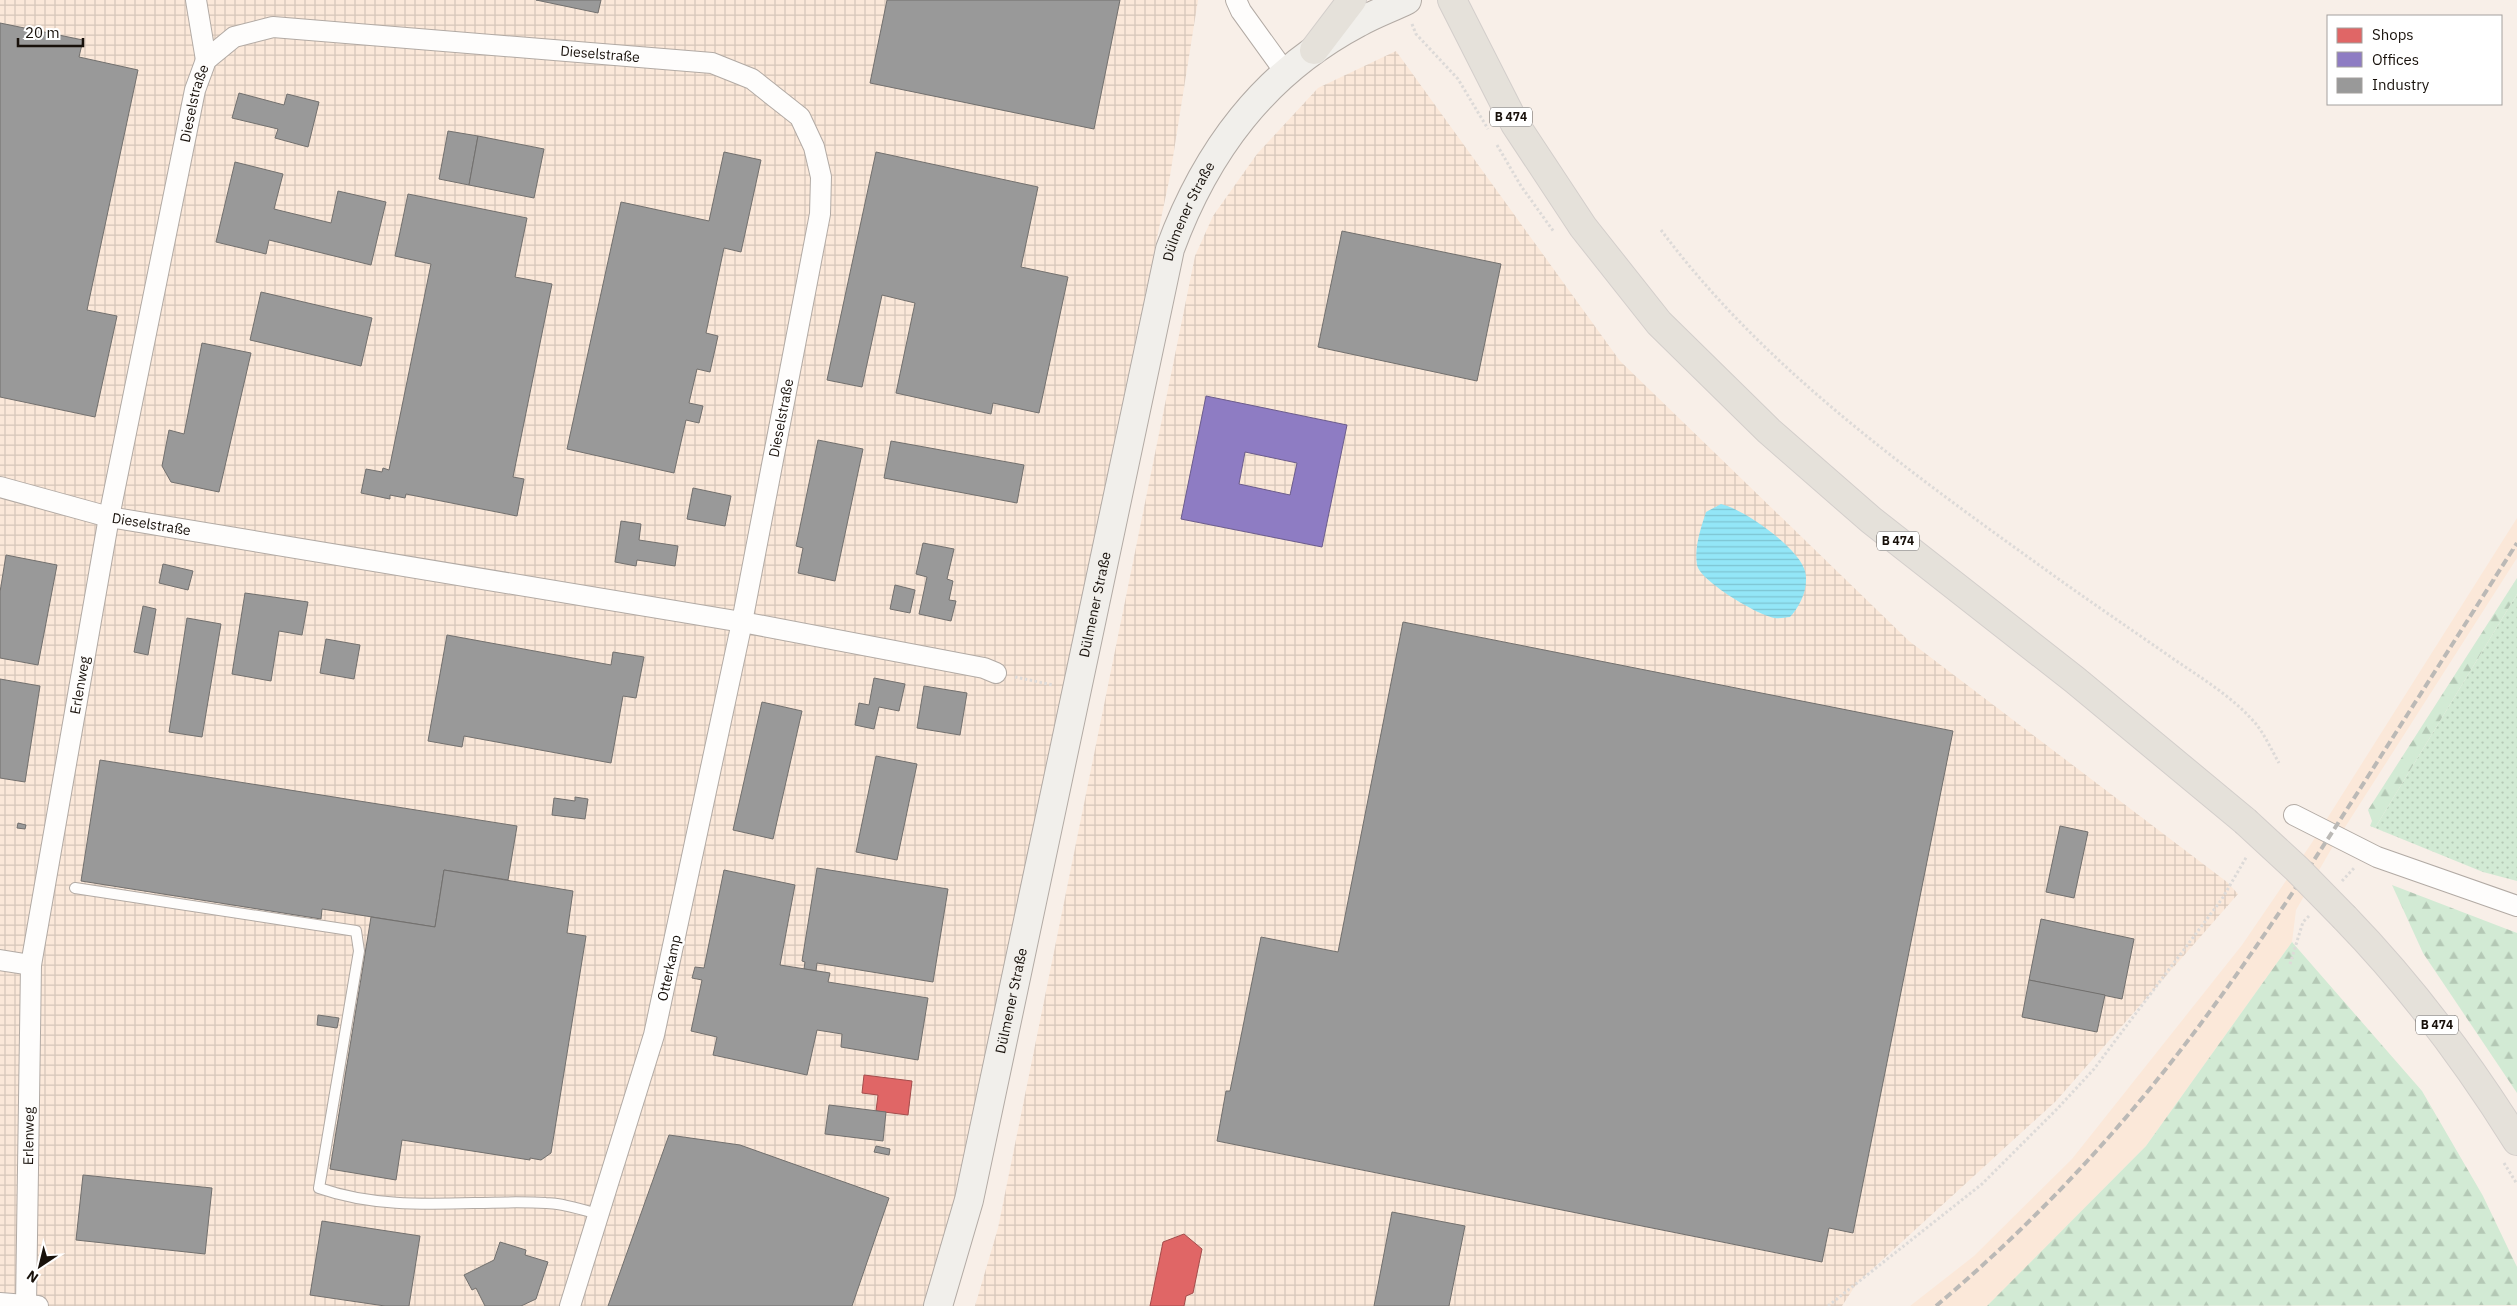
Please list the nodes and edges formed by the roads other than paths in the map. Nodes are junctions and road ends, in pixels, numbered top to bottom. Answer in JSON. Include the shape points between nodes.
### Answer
{"nodes":[{"id":1,"x":196,"y":0,"type":"edge"},
{"id":2,"x":1236,"y":0,"type":"edge"},
{"id":3,"x":1352,"y":0,"type":"edge"},
{"id":4,"x":1407,"y":0,"type":"edge"},
{"id":5,"x":1452,"y":0,"type":"edge"},
{"id":6,"x":1314,"y":50,"type":"junction"},
{"id":7,"x":206,"y":60,"type":"junction"},
{"id":8,"x":1285,"y":72,"type":"junction"},
{"id":9,"x":0,"y":487,"type":"edge"},
{"id":10,"x":109,"y":516,"type":"junction"},
{"id":11,"x":742,"y":622,"type":"junction"},
{"id":12,"x":996,"y":673,"type":"road end"},
{"id":13,"x":2294,"y":815,"type":"dead end"},
{"id":14,"x":75,"y":888,"type":"dead end"},
{"id":15,"x":2517,"y":906,"type":"edge"},
{"id":16,"x":0,"y":960,"type":"edge"},
{"id":17,"x":31,"y":965,"type":"junction"},
{"id":18,"x":2517,"y":1141,"type":"edge"},
{"id":19,"x":599,"y":1214,"type":"junction"},
{"id":20,"x":0,"y":1303,"type":"edge"},
{"id":21,"x":30,"y":1306,"type":"edge"},
{"id":22,"x":570,"y":1306,"type":"edge"},
{"id":23,"x":938,"y":1306,"type":"edge"}],
"edges":[{"from":1,"to":7,"type":"street"},
{"from":2,"to":8,"type":"street"},
{"from":3,"to":6,"type":"main road"},
{"from":4,"to":6,"type":"street","name":"Dülmener Straße","via":[[1358,23]]},
{"from":5,"to":18,"type":"main road","number":"B 474","bridge":true,"via":[[1515,124],[1583,227],[1659,323],[1768,431],[1871,520],[2083,686],[2245,821],[2297,869],[2393,971],[2443,1032]]},
{"from":6,"to":8,"type":"street","name":"Dülmener Straße"},
{"from":7,"to":10,"type":"street","name":"Dieselstraße","via":[[195,90]]},
{"from":7,"to":11,"type":"street","name":"Dieselstraße","via":[[234,37],[273,27],[712,63],[752,79],[800,117],[814,147],[821,177],[820,214]]},
{"from":8,"to":23,"type":"street","name":"Dülmener Straße","via":[[1248,110],[1214,154],[1190,199],[1170,249],[969,1200]]},
{"from":9,"to":10,"type":"street"},
{"from":10,"to":11,"type":"street","name":"Dieselstraße"},
{"from":10,"to":17,"type":"street","name":"Erlenweg"},
{"from":11,"to":12,"type":"street","name":"Dieselstraße","via":[[984,668]]},
{"from":11,"to":19,"type":"street","name":"Otterkamp","via":[[654,1035]]},
{"from":13,"to":15,"type":"street","via":[[2377,857]]},
{"from":14,"to":19,"type":"lane","via":[[356,931],[358,951],[319,1188],[347,1198],[438,1206],[548,1203]]},
{"from":16,"to":17,"type":"street"},
{"from":17,"to":21,"type":"street","name":"Erlenweg"},
{"from":19,"to":22,"type":"street","name":"Otterkamp"},
{"from":20,"to":21,"type":"street"}]}
